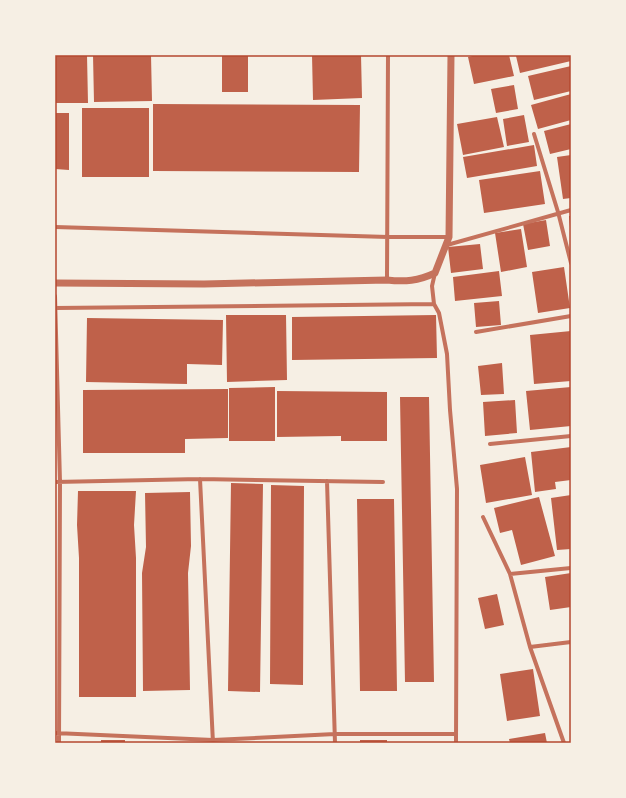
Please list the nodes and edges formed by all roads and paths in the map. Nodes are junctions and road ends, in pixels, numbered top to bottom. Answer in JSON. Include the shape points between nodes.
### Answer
{"nodes":[{"id":1,"x":388,"y":55,"type":"edge"},
{"id":2,"x":451,"y":55,"type":"edge"},
{"id":3,"x":534,"y":134,"type":"dead end"},
{"id":4,"x":571,"y":210,"type":"edge"},
{"id":5,"x":558,"y":212,"type":"junction"},
{"id":6,"x":55,"y":227,"type":"edge"},
{"id":7,"x":388,"y":237,"type":"junction"},
{"id":8,"x":449,"y":237,"type":"junction"},
{"id":9,"x":447,"y":245,"type":"junction"},
{"id":10,"x":571,"y":263,"type":"edge"},
{"id":11,"x":435,"y":273,"type":"junction"},
{"id":12,"x":388,"y":280,"type":"junction"},
{"id":13,"x":55,"y":283,"type":"edge"},
{"id":14,"x":55,"y":296,"type":"edge"},
{"id":15,"x":434,"y":304,"type":"junction"},
{"id":16,"x":55,"y":308,"type":"edge"},
{"id":17,"x":571,"y":316,"type":"edge"},
{"id":18,"x":476,"y":332,"type":"dead end"},
{"id":19,"x":571,"y":436,"type":"edge"},
{"id":20,"x":490,"y":444,"type":"dead end"},
{"id":21,"x":200,"y":480,"type":"junction"},
{"id":22,"x":327,"y":481,"type":"junction"},
{"id":23,"x":57,"y":482,"type":"edge"},
{"id":24,"x":383,"y":482,"type":"dead end"},
{"id":25,"x":483,"y":517,"type":"dead end"},
{"id":26,"x":571,"y":568,"type":"edge"},
{"id":27,"x":510,"y":574,"type":"junction"},
{"id":28,"x":571,"y":642,"type":"edge"},
{"id":29,"x":530,"y":647,"type":"junction"},
{"id":30,"x":57,"y":733,"type":"edge"},
{"id":31,"x":335,"y":734,"type":"junction"},
{"id":32,"x":455,"y":734,"type":"junction"},
{"id":33,"x":213,"y":741,"type":"edge"},
{"id":34,"x":58,"y":743,"type":"edge"},
{"id":35,"x":335,"y":743,"type":"edge"},
{"id":36,"x":456,"y":743,"type":"edge"},
{"id":37,"x":564,"y":743,"type":"edge"}],
"edges":[{"from":1,"to":7,"type":"street"},
{"from":2,"to":8,"type":"street"},
{"from":3,"to":5,"type":"street"},
{"from":4,"to":5,"type":"street"},
{"from":5,"to":9,"type":"street"},
{"from":5,"to":10,"type":"street"},
{"from":6,"to":7,"type":"street"},
{"from":7,"to":8,"type":"street"},
{"from":7,"to":12,"type":"street"},
{"from":8,"to":9,"type":"street"},
{"from":9,"to":11,"type":"street"},
{"from":11,"to":12,"type":"street","via":[[416,281]]},
{"from":11,"to":15,"type":"street","via":[[432,286]]},
{"from":12,"to":13,"type":"street","via":[[204,284]]},
{"from":14,"to":16,"type":"street"},
{"from":15,"to":16,"type":"street"},
{"from":15,"to":32,"type":"street","via":[[439,313],[447,354],[457,489]]},
{"from":16,"to":23,"type":"street"},
{"from":17,"to":18,"type":"street"},
{"from":19,"to":20,"type":"street"},
{"from":21,"to":22,"type":"street"},
{"from":21,"to":23,"type":"street"},
{"from":21,"to":33,"type":"street"},
{"from":22,"to":24,"type":"street"},
{"from":22,"to":31,"type":"street"},
{"from":23,"to":30,"type":"street"},
{"from":25,"to":27,"type":"street"},
{"from":26,"to":27,"type":"street"},
{"from":27,"to":29,"type":"street"},
{"from":28,"to":29,"type":"street"},
{"from":29,"to":37,"type":"street"},
{"from":30,"to":33,"type":"street"},
{"from":30,"to":34,"type":"street"},
{"from":31,"to":32,"type":"street"},
{"from":31,"to":33,"type":"street"},
{"from":31,"to":35,"type":"street"},
{"from":32,"to":36,"type":"street"}]}
